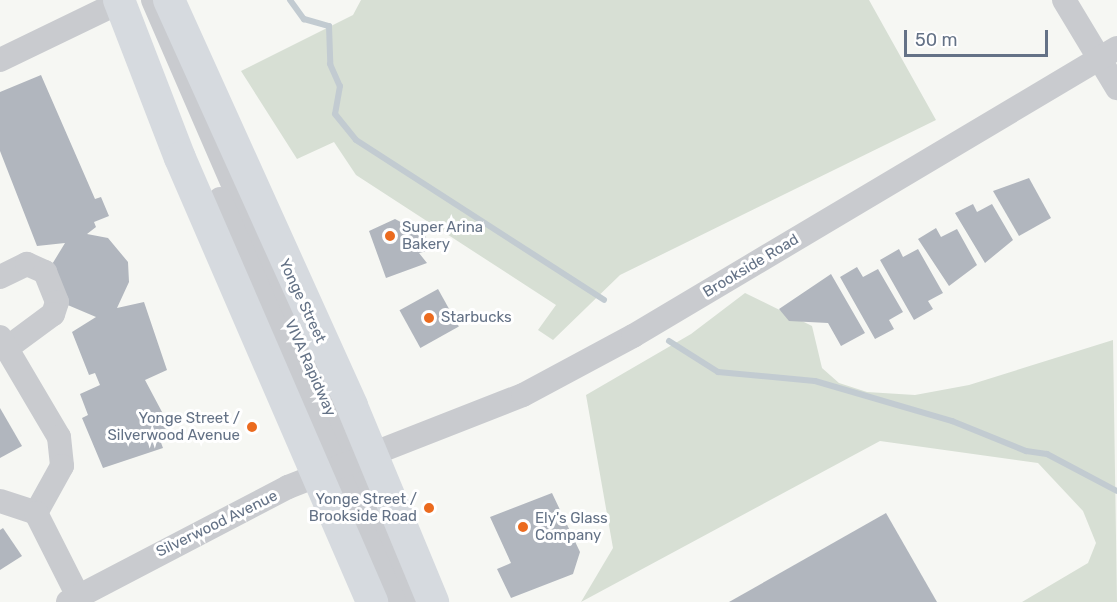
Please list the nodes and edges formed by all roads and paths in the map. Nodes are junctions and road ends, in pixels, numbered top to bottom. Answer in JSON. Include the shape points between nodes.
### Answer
{"nodes":[{"id":1,"x":153,"y":0,"type":"edge"},
{"id":2,"x":169,"y":0,"type":"edge"},
{"id":3,"x":1064,"y":0,"type":"edge"},
{"id":4,"x":126,"y":1,"type":"edge"},
{"id":5,"x":1108,"y":53,"type":"edge"},
{"id":6,"x":0,"y":60,"type":"edge"},
{"id":7,"x":1117,"y":88,"type":"edge"},
{"id":8,"x":0,"y":278,"type":"edge"},
{"id":9,"x":3,"y":343,"type":"edge"},
{"id":10,"x":343,"y":465,"type":"junction"},
{"id":11,"x":0,"y":501,"type":"edge"},
{"id":12,"x":36,"y":513,"type":"junction"},
{"id":13,"x":73,"y":599,"type":"edge"},
{"id":14,"x":372,"y":602,"type":"edge"},
{"id":15,"x":394,"y":602,"type":"edge"},
{"id":16,"x":414,"y":602,"type":"edge"},
{"id":17,"x":433,"y":602,"type":"edge"}],
"edges":[{"from":1,"to":10,"type":"street","name":"VIVA Rapidway"},
{"from":2,"to":10,"type":"main road","name":"Yonge Street"},
{"from":3,"to":5,"type":"street"},
{"from":4,"to":6,"type":"street"},
{"from":4,"to":10,"type":"main road","name":"Yonge Street"},
{"from":5,"to":7,"type":"street"},
{"from":5,"to":10,"type":"street","name":"Brookside Road","via":[[633,336],[523,395]]},
{"from":8,"to":9,"type":"street","via":[[27,264],[45,272],[57,302],[53,314]]},
{"from":9,"to":12,"type":"street","via":[[59,437],[62,466]]},
{"from":10,"to":13,"type":"street","name":"Silverwood Avenue"},
{"from":10,"to":14,"type":"main road","name":"Yonge Street"},
{"from":10,"to":15,"type":"street","name":"VIVA Rapidway"},
{"from":10,"to":16,"type":"street","name":"VIVA Rapidway"},
{"from":10,"to":17,"type":"main road","name":"Yonge Street"},
{"from":11,"to":12,"type":"street"},
{"from":12,"to":13,"type":"street"}]}
